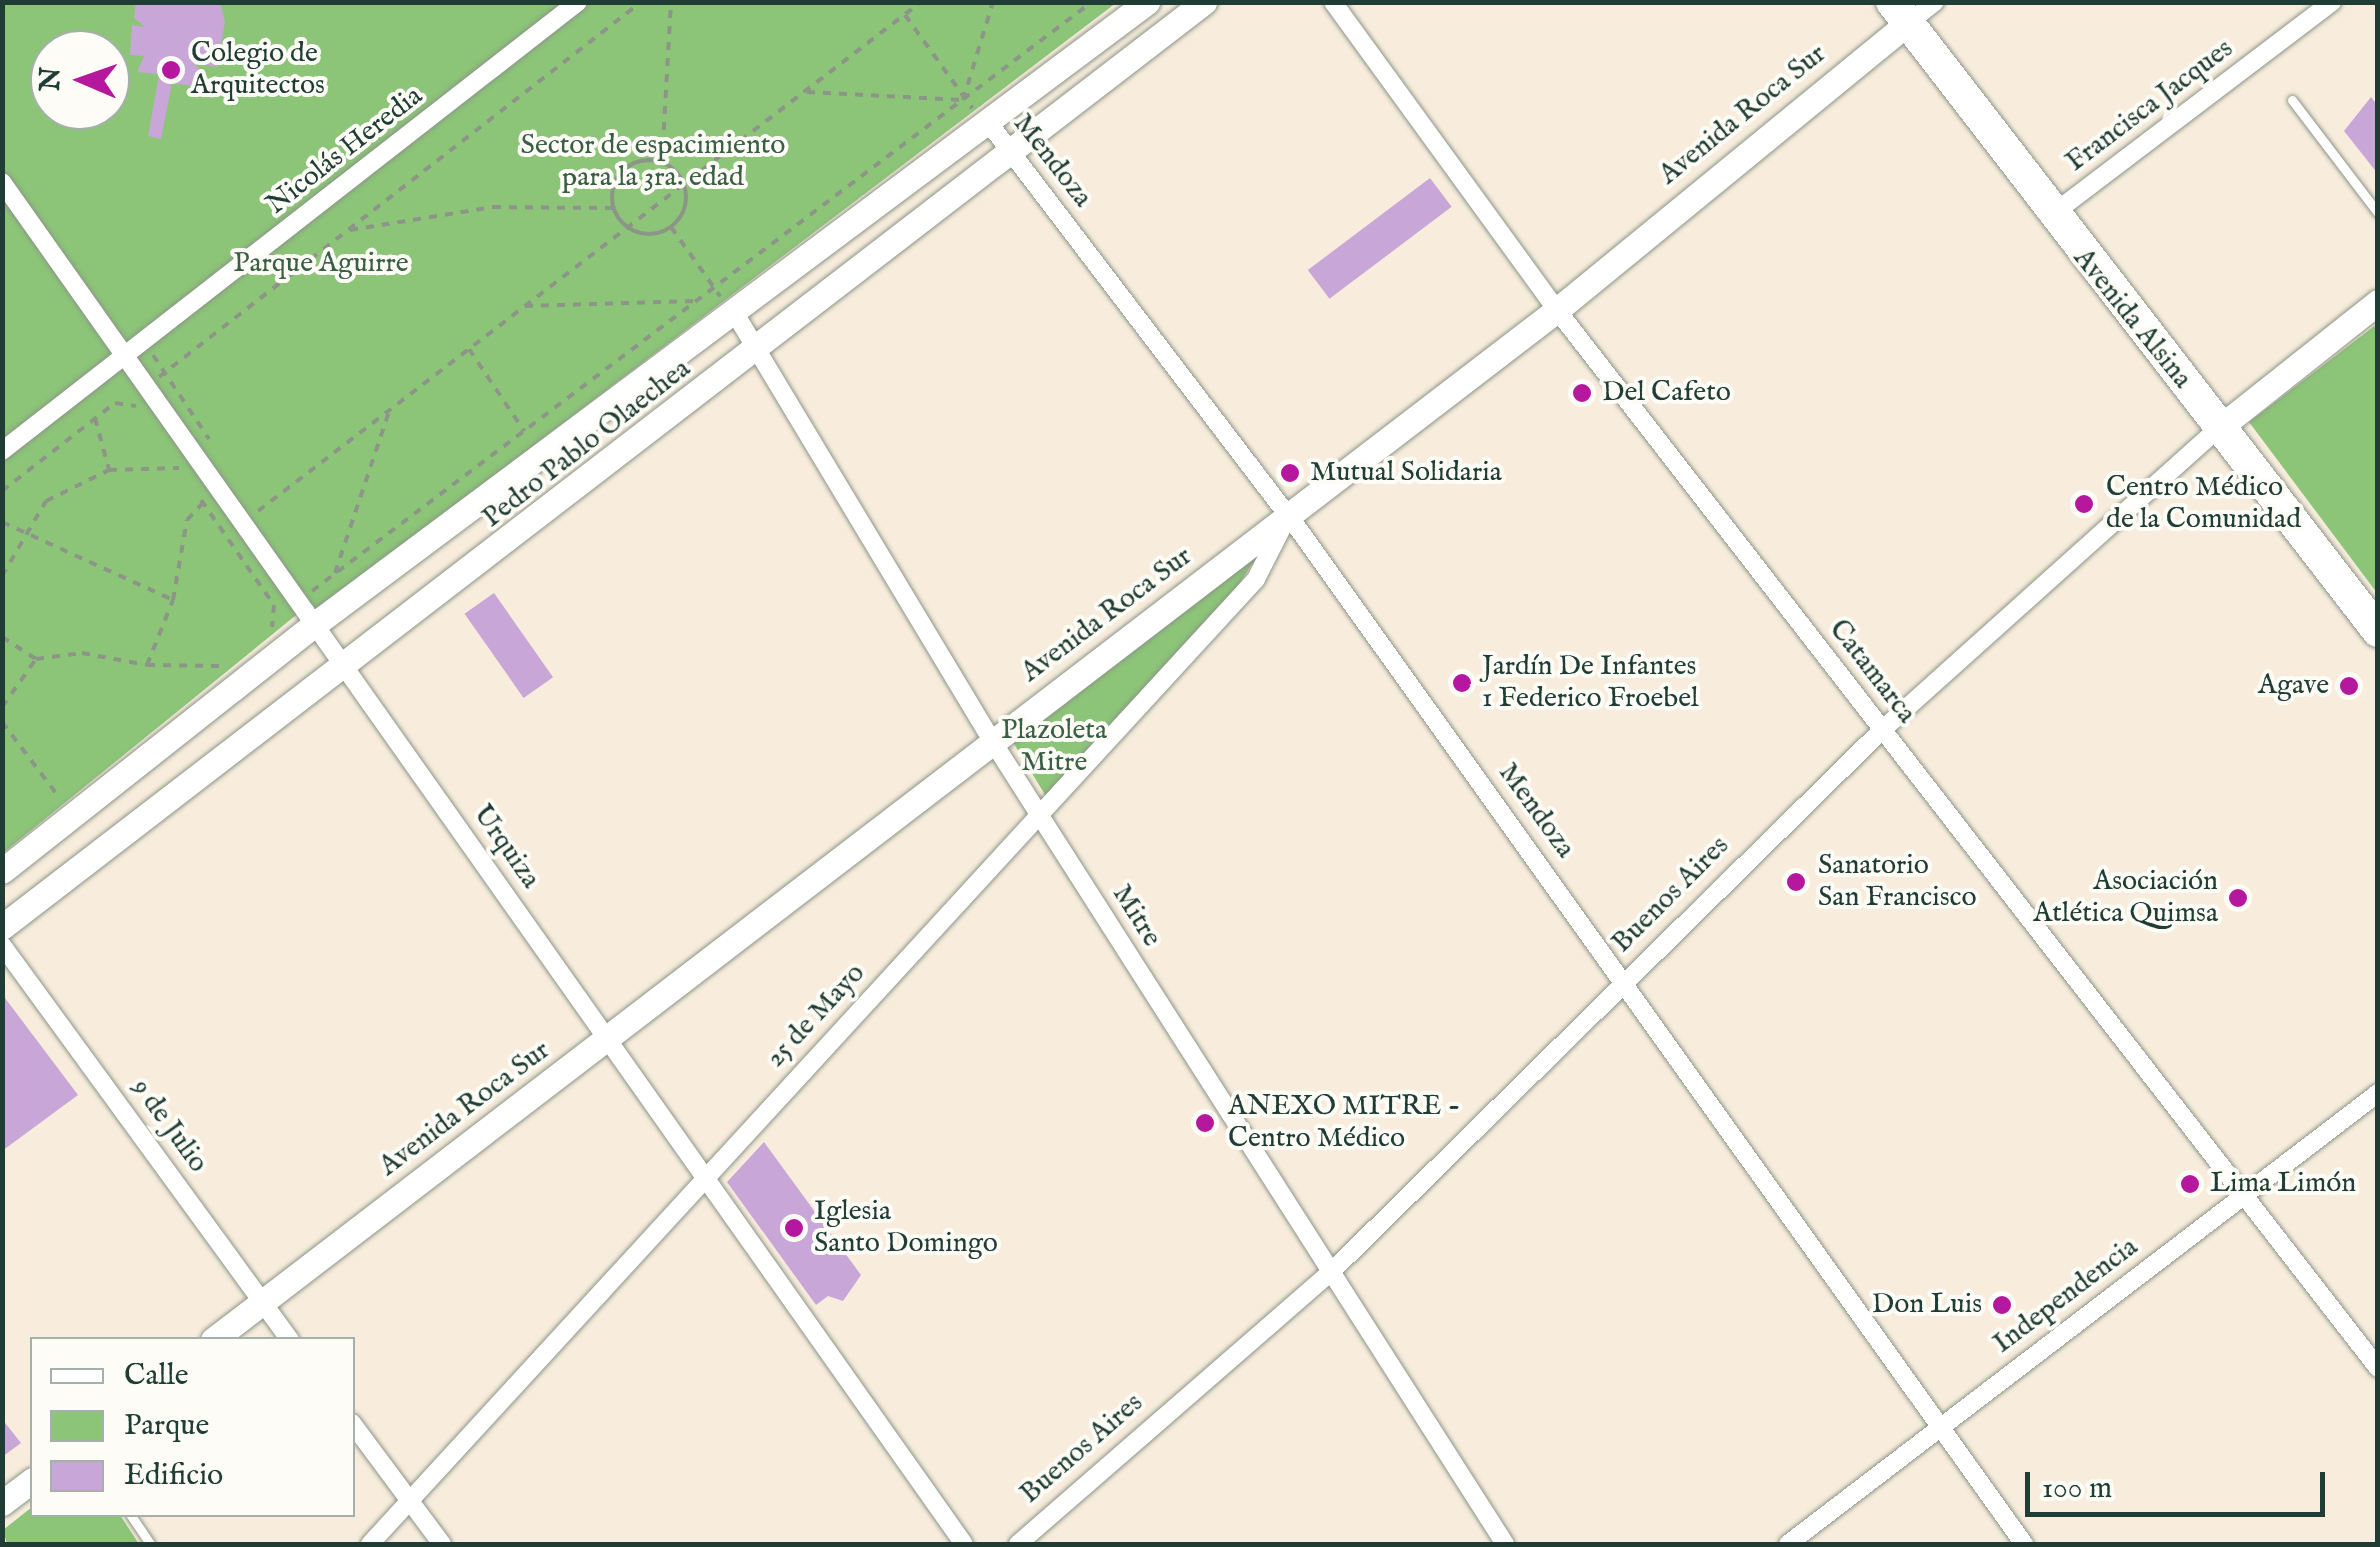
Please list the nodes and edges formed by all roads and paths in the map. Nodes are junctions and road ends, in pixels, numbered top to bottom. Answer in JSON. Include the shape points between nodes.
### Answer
{"nodes":[{"id":1,"x":578,"y":2,"type":"edge"},
{"id":2,"x":641,"y":2,"type":"edge"},
{"id":3,"x":670,"y":2,"type":"edge"},
{"id":4,"x":921,"y":2,"type":"edge"},
{"id":5,"x":993,"y":2,"type":"edge"},
{"id":6,"x":1092,"y":2,"type":"edge"},
{"id":7,"x":1147,"y":2,"type":"edge"},
{"id":8,"x":1204,"y":2,"type":"edge"},
{"id":9,"x":1333,"y":2,"type":"edge"},
{"id":10,"x":1935,"y":2,"type":"edge"},
{"id":11,"x":2332,"y":2,"type":"edge"},
{"id":12,"x":1900,"y":13,"type":"edge"},
{"id":13,"x":904,"y":15,"type":"junction"},
{"id":14,"x":804,"y":92,"type":"junction"},
{"id":15,"x":962,"y":100,"type":"junction"},
{"id":16,"x":2292,"y":100,"type":"dead end"},
{"id":17,"x":988,"y":122,"type":"junction"},
{"id":18,"x":1012,"y":152,"type":"junction"},
{"id":19,"x":662,"y":162,"type":"junction"},
{"id":20,"x":2,"y":182,"type":"edge"},
{"id":21,"x":684,"y":184,"type":"junction"},
{"id":22,"x":614,"y":208,"type":"junction"},
{"id":23,"x":2378,"y":213,"type":"edge"},
{"id":24,"x":2050,"y":216,"type":"junction"},
{"id":25,"x":671,"y":227,"type":"junction"},
{"id":26,"x":628,"y":228,"type":"junction"},
{"id":27,"x":347,"y":230,"type":"junction"},
{"id":28,"x":713,"y":288,"type":"junction"},
{"id":29,"x":696,"y":301,"type":"junction"},
{"id":30,"x":2378,"y":302,"type":"edge"},
{"id":31,"x":525,"y":306,"type":"junction"},
{"id":32,"x":733,"y":310,"type":"junction"},
{"id":33,"x":1557,"y":310,"type":"junction"},
{"id":34,"x":469,"y":349,"type":"junction"},
{"id":35,"x":754,"y":353,"type":"junction"},
{"id":36,"x":126,"y":358,"type":"junction"},
{"id":37,"x":147,"y":386,"type":"junction"},
{"id":38,"x":128,"y":401,"type":"junction"},
{"id":39,"x":390,"y":410,"type":"junction"},
{"id":40,"x":95,"y":418,"type":"junction"},
{"id":41,"x":146,"y":421,"type":"dead end"},
{"id":42,"x":2219,"y":428,"type":"junction"},
{"id":43,"x":524,"y":431,"type":"junction"},
{"id":44,"x":2,"y":451,"type":"edge"},
{"id":45,"x":168,"y":452,"type":"dead end"},
{"id":46,"x":180,"y":468,"type":"junction"},
{"id":47,"x":110,"y":470,"type":"junction"},
{"id":48,"x":187,"y":480,"type":"dead end"},
{"id":49,"x":2,"y":491,"type":"edge"},
{"id":50,"x":195,"y":491,"type":"dead end"},
{"id":51,"x":203,"y":503,"type":"junction"},
{"id":52,"x":258,"y":512,"type":"dead end"},
{"id":53,"x":1288,"y":516,"type":"junction"},
{"id":54,"x":2,"y":522,"type":"edge"},
{"id":55,"x":23,"y":531,"type":"junction"},
{"id":56,"x":335,"y":574,"type":"junction"},
{"id":57,"x":2,"y":576,"type":"edge"},
{"id":58,"x":173,"y":600,"type":"junction"},
{"id":59,"x":299,"y":601,"type":"junction"},
{"id":60,"x":275,"y":616,"type":"junction"},
{"id":61,"x":316,"y":624,"type":"junction"},
{"id":62,"x":2378,"y":631,"type":"edge"},
{"id":63,"x":2,"y":638,"type":"edge"},
{"id":64,"x":264,"y":640,"type":"dead end"},
{"id":65,"x":36,"y":659,"type":"junction"},
{"id":66,"x":147,"y":665,"type":"junction"},
{"id":67,"x":346,"y":668,"type":"junction"},
{"id":68,"x":214,"y":678,"type":"dead end"},
{"id":69,"x":2,"y":706,"type":"edge"},
{"id":70,"x":2,"y":722,"type":"edge"},
{"id":71,"x":1882,"y":730,"type":"junction"},
{"id":72,"x":992,"y":739,"type":"junction"},
{"id":73,"x":74,"y":786,"type":"dead end"},
{"id":74,"x":59,"y":797,"type":"junction"},
{"id":75,"x":45,"y":808,"type":"dead end"},
{"id":76,"x":1041,"y":818,"type":"junction"},
{"id":77,"x":2,"y":871,"type":"edge"},
{"id":78,"x":2,"y":928,"type":"edge"},
{"id":79,"x":2,"y":945,"type":"edge"},
{"id":80,"x":1626,"y":982,"type":"junction"},
{"id":81,"x":606,"y":1038,"type":"junction"},
{"id":82,"x":2378,"y":1093,"type":"edge"},
{"id":83,"x":702,"y":1177,"type":"junction"},
{"id":84,"x":2246,"y":1194,"type":"junction"},
{"id":85,"x":1330,"y":1273,"type":"junction"},
{"id":86,"x":262,"y":1302,"type":"junction"},
{"id":87,"x":217,"y":1337,"type":"edge"},
{"id":88,"x":288,"y":1337,"type":"edge"},
{"id":89,"x":2378,"y":1368,"type":"edge"},
{"id":90,"x":1942,"y":1422,"type":"junction"},
{"id":91,"x":355,"y":1427,"type":"edge"},
{"id":92,"x":30,"y":1482,"type":"edge"},
{"id":93,"x":408,"y":1498,"type":"junction"},
{"id":94,"x":2,"y":1504,"type":"edge"},
{"id":95,"x":132,"y":1517,"type":"edge"},
{"id":96,"x":1795,"y":1542,"type":"edge"},
{"id":97,"x":150,"y":1544,"type":"edge"},
{"id":98,"x":370,"y":1544,"type":"edge"},
{"id":99,"x":442,"y":1544,"type":"edge"},
{"id":100,"x":964,"y":1544,"type":"edge"},
{"id":101,"x":1018,"y":1544,"type":"edge"},
{"id":102,"x":1505,"y":1544,"type":"edge"},
{"id":103,"x":2024,"y":1544,"type":"edge"}],
"edges":[{"from":1,"to":36,"type":"street","name":"Nicolás Heredia"},
{"from":2,"to":27,"type":"path"},
{"from":3,"to":19,"type":"path"},
{"from":4,"to":13,"type":"path"},
{"from":5,"to":15,"type":"path"},
{"from":6,"to":15,"type":"path"},
{"from":7,"to":17,"type":"street","name":"Pedro Pablo Olaechea"},
{"from":8,"to":18,"type":"street","name":"Pedro Pablo Olaechea"},
{"from":9,"to":33,"type":"street","name":"Catamarca"},
{"from":10,"to":12,"type":"street","name":"Avenida Roca Sur"},
{"from":11,"to":24,"type":"street","name":"Francisca Jacques"},
{"from":12,"to":24,"type":"highway","name":"Avenida Alsina"},
{"from":12,"to":33,"type":"street","name":"Avenida Roca Sur"},
{"from":13,"to":14,"type":"path"},
{"from":13,"to":15,"type":"path"},
{"from":14,"to":15,"type":"path"},
{"from":14,"to":21,"type":"path"},
{"from":15,"to":28,"type":"path"},
{"from":16,"to":23,"type":"lane"},
{"from":17,"to":18,"type":"street","name":"Mendoza"},
{"from":17,"to":32,"type":"street","name":"Pedro Pablo Olaechea"},
{"from":18,"to":35,"type":"street","name":"Pedro Pablo Olaechea"},
{"from":18,"to":53,"type":"street","name":"Mendoza"},
{"from":19,"to":21,"type":"path"},
{"from":19,"to":22,"type":"path","via":[[628,166],[614,185]]},
{"from":20,"to":36,"type":"street","name":"Urquiza"},
{"from":21,"to":25,"type":"path","via":[[684,208]]},
{"from":21,"to":26,"type":"path"},
{"from":22,"to":26,"type":"path"},
{"from":22,"to":27,"type":"path","via":[[493,207]]},
{"from":24,"to":42,"type":"highway","name":"Avenida Alsina"},
{"from":25,"to":26,"type":"path","via":[[649,234]]},
{"from":25,"to":28,"type":"path"},
{"from":26,"to":31,"type":"path"},
{"from":27,"to":37,"type":"path"},
{"from":28,"to":29,"type":"path"},
{"from":28,"to":32,"type":"path"},
{"from":29,"to":31,"type":"path"},
{"from":29,"to":43,"type":"path"},
{"from":30,"to":42,"type":"street","name":"Buenos Aires"},
{"from":31,"to":34,"type":"path"},
{"from":32,"to":35,"type":"street","name":"Mitre"},
{"from":32,"to":61,"type":"street","name":"Pedro Pablo Olaechea"},
{"from":33,"to":53,"type":"street","name":"Avenida Roca Sur"},
{"from":33,"to":71,"type":"street","name":"Catamarca"},
{"from":34,"to":39,"type":"path"},
{"from":34,"to":43,"type":"path"},
{"from":35,"to":67,"type":"street","name":"Pedro Pablo Olaechea"},
{"from":35,"to":72,"type":"street","name":"Mitre"},
{"from":36,"to":37,"type":"street","name":"Urquiza"},
{"from":36,"to":44,"type":"street","name":"Nicolás Heredia"},
{"from":37,"to":38,"type":"path"},
{"from":37,"to":59,"type":"street","name":"Urquiza"},
{"from":38,"to":40,"type":"path"},
{"from":38,"to":41,"type":"path"},
{"from":39,"to":52,"type":"path"},
{"from":39,"to":56,"type":"path"},
{"from":40,"to":47,"type":"path"},
{"from":40,"to":49,"type":"path"},
{"from":42,"to":62,"type":"highway","name":"Avenida Alsina"},
{"from":42,"to":71,"type":"street","name":"Buenos Aires"},
{"from":43,"to":56,"type":"path"},
{"from":45,"to":46,"type":"path"},
{"from":46,"to":47,"type":"path"},
{"from":46,"to":48,"type":"path"},
{"from":47,"to":55,"type":"path","via":[[46,502]]},
{"from":50,"to":51,"type":"path"},
{"from":51,"to":58,"type":"path","via":[[187,520]]},
{"from":51,"to":60,"type":"path"},
{"from":53,"to":72,"type":"street","name":"Avenida Roca Sur"},
{"from":53,"to":76,"type":"street","name":"25 de Mayo","via":[[1256,579]]},
{"from":53,"to":80,"type":"street","name":"Mendoza"},
{"from":54,"to":55,"type":"path"},
{"from":55,"to":57,"type":"path"},
{"from":55,"to":58,"type":"path"},
{"from":56,"to":59,"type":"path"},
{"from":58,"to":66,"type":"path"},
{"from":59,"to":60,"type":"path"},
{"from":59,"to":61,"type":"street","name":"Urquiza"},
{"from":60,"to":64,"type":"path"},
{"from":61,"to":67,"type":"street","name":"Urquiza"},
{"from":61,"to":77,"type":"street","name":"Pedro Pablo Olaechea"},
{"from":63,"to":65,"type":"path"},
{"from":65,"to":66,"type":"path","via":[[82,654]]},
{"from":65,"to":69,"type":"path"},
{"from":66,"to":68,"type":"path","via":[[230,666]]},
{"from":67,"to":78,"type":"street","name":"Pedro Pablo Olaechea"},
{"from":67,"to":81,"type":"street","name":"Urquiza"},
{"from":70,"to":74,"type":"path"},
{"from":71,"to":80,"type":"street","name":"Buenos Aires"},
{"from":71,"to":84,"type":"street","name":"Catamarca"},
{"from":72,"to":76,"type":"street","name":"Mitre"},
{"from":72,"to":81,"type":"street","name":"Avenida Roca Sur"},
{"from":73,"to":74,"type":"path"},
{"from":74,"to":75,"type":"path"},
{"from":76,"to":83,"type":"street","name":"25 de Mayo"},
{"from":76,"to":85,"type":"street","name":"Mitre"},
{"from":79,"to":86,"type":"street","name":"9 de Julio"},
{"from":80,"to":85,"type":"street","name":"Buenos Aires"},
{"from":80,"to":90,"type":"street","name":"Mendoza"},
{"from":81,"to":83,"type":"street","name":"Urquiza"},
{"from":81,"to":86,"type":"street","name":"Avenida Roca Sur"},
{"from":82,"to":84,"type":"street","name":"Independencia"},
{"from":83,"to":93,"type":"street","name":"25 de Mayo"},
{"from":83,"to":100,"type":"street","name":"Urquiza"},
{"from":84,"to":89,"type":"street","name":"Catamarca"},
{"from":84,"to":90,"type":"street","name":"Independencia"},
{"from":85,"to":101,"type":"street","name":"Buenos Aires"},
{"from":85,"to":102,"type":"street","name":"Mitre"},
{"from":86,"to":87,"type":"street","name":"Avenida Roca Sur"},
{"from":86,"to":88,"type":"street","name":"9 de Julio"},
{"from":90,"to":96,"type":"street","name":"Independencia"},
{"from":90,"to":103,"type":"street","name":"Mendoza"},
{"from":91,"to":93,"type":"street"},
{"from":92,"to":94,"type":"street"},
{"from":93,"to":98,"type":"street","name":"25 de Mayo"},
{"from":93,"to":99,"type":"street"},
{"from":95,"to":97,"type":"lane"}]}
